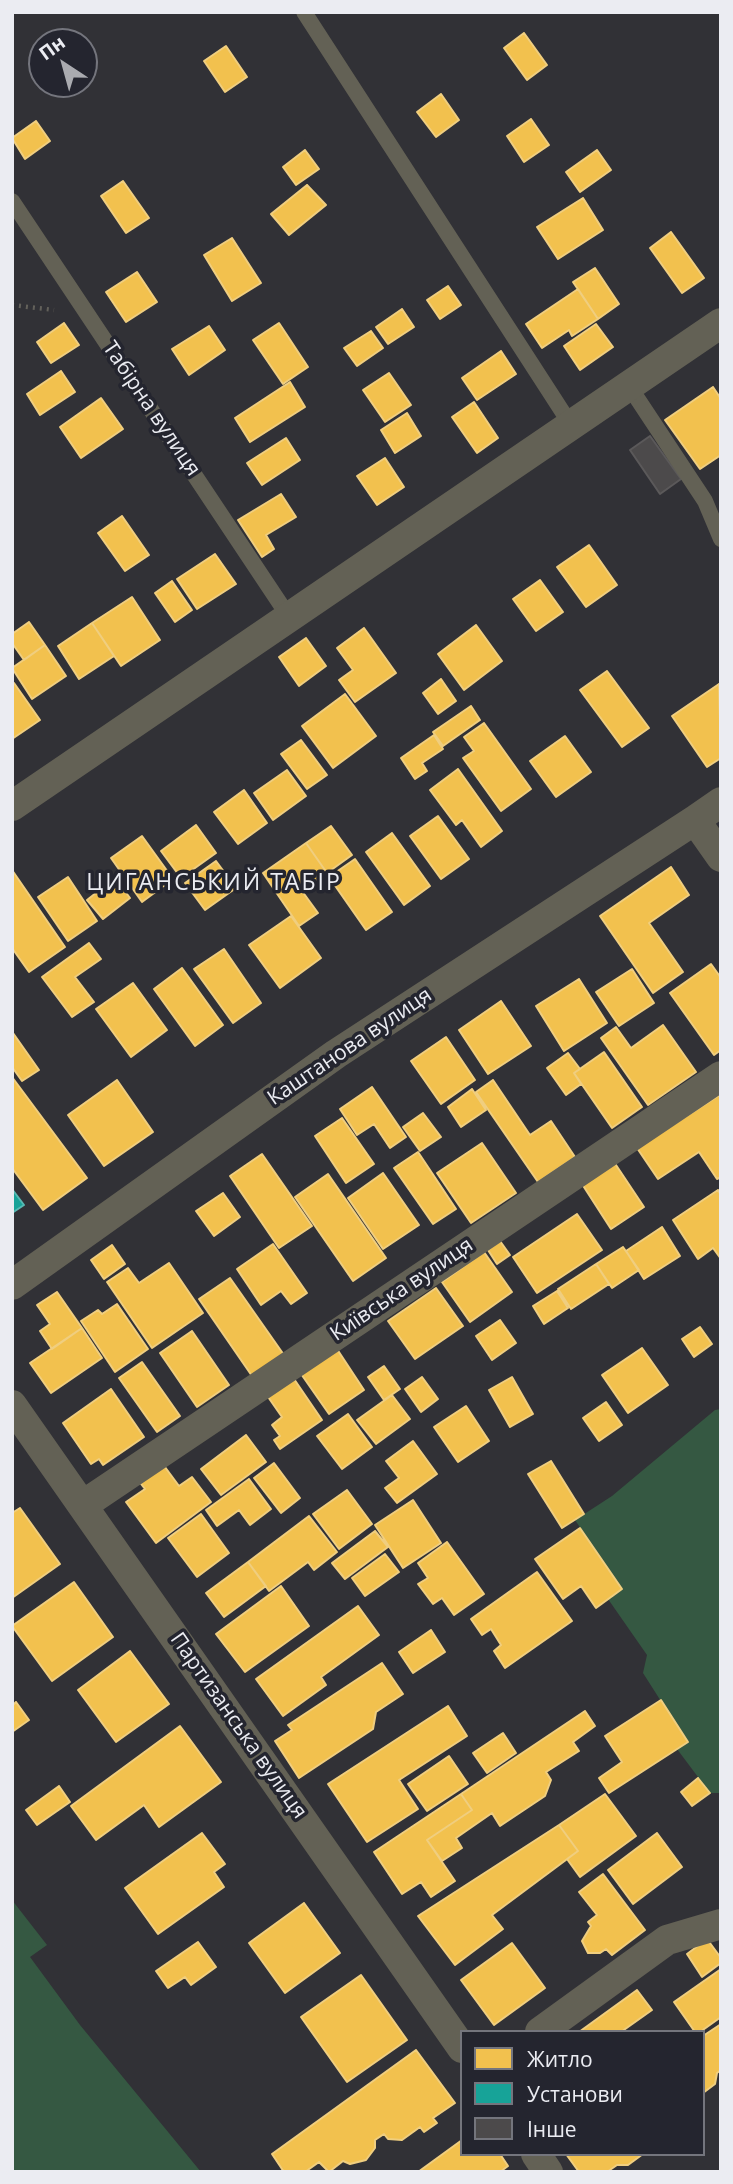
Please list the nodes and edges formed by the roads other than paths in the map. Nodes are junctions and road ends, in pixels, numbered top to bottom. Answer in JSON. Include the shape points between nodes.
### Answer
{"nodes":[{"id":1,"x":304,"y":12,"type":"edge"},
{"id":2,"x":12,"y":201,"type":"edge"},
{"id":3,"x":721,"y":323,"type":"edge"},
{"id":4,"x":629,"y":386,"type":"junction"},
{"id":5,"x":570,"y":425,"type":"junction"},
{"id":6,"x":721,"y":539,"type":"edge"},
{"id":7,"x":289,"y":617,"type":"junction"},
{"id":8,"x":721,"y":802,"type":"edge"},
{"id":9,"x":12,"y":806,"type":"edge"},
{"id":10,"x":695,"y":820,"type":"junction"},
{"id":11,"x":721,"y":857,"type":"edge"},
{"id":12,"x":721,"y":1076,"type":"edge"},
{"id":13,"x":12,"y":1285,"type":"edge"},
{"id":14,"x":12,"y":1405,"type":"edge"},
{"id":15,"x":83,"y":1505,"type":"junction"},
{"id":16,"x":721,"y":1924,"type":"edge"},
{"id":17,"x":543,"y":2030,"type":"edge"},
{"id":18,"x":460,"y":2045,"type":"edge"},
{"id":19,"x":537,"y":2156,"type":"edge"},
{"id":20,"x":548,"y":2172,"type":"edge"}],
"edges":[{"from":1,"to":5,"type":"lane"},
{"from":2,"to":7,"type":"lane","name":"Табірна вулиця"},
{"from":3,"to":4,"type":"street"},
{"from":4,"to":5,"type":"street"},
{"from":4,"to":6,"type":"lane","via":[[705,501]]},
{"from":5,"to":7,"type":"street"},
{"from":7,"to":9,"type":"street"},
{"from":8,"to":10,"type":"street","name":"Каштанова вулиця"},
{"from":10,"to":11,"type":"street"},
{"from":10,"to":13,"type":"street","name":"Каштанова вулиця","via":[[336,1054]]},
{"from":12,"to":15,"type":"street","name":"Київська вулиця"},
{"from":14,"to":15,"type":"street","name":"Партизанська вулиця"},
{"from":15,"to":18,"type":"street","name":"Партизанська вулиця"},
{"from":16,"to":17,"type":"street","via":[[667,1940]]},
{"from":19,"to":20,"type":"street"}]}
